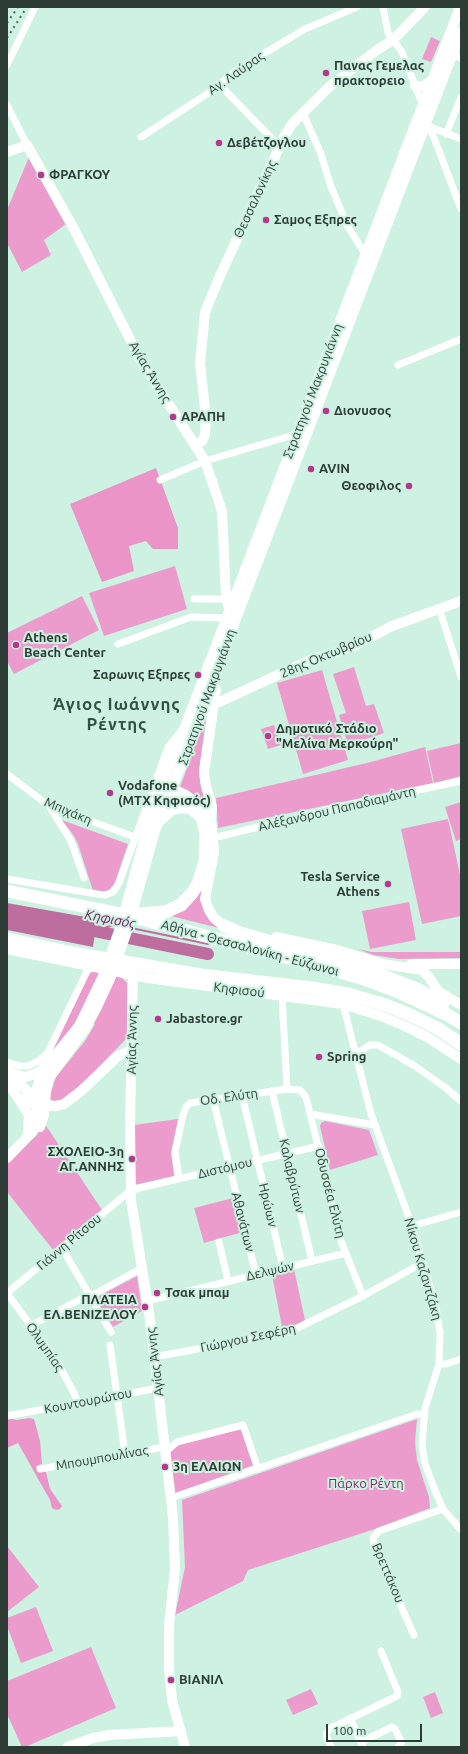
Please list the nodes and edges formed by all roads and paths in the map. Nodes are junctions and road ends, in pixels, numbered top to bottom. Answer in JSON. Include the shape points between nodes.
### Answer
{"nodes":[{"id":1,"x":35,"y":7,"type":"edge"},
{"id":2,"x":357,"y":7,"type":"edge"},
{"id":3,"x":383,"y":7,"type":"edge"},
{"id":4,"x":425,"y":7,"type":"edge"},
{"id":5,"x":460,"y":7,"type":"edge"},
{"id":6,"x":461,"y":32,"type":"edge"},
{"id":7,"x":394,"y":40,"type":"junction"},
{"id":8,"x":457,"y":57,"type":"edge"},
{"id":9,"x":7,"y":65,"type":"edge"},
{"id":10,"x":431,"y":81,"type":"junction"},
{"id":11,"x":219,"y":84,"type":"junction"},
{"id":12,"x":415,"y":86,"type":"junction"},
{"id":13,"x":461,"y":96,"type":"edge"},
{"id":14,"x":422,"y":104,"type":"junction"},
{"id":15,"x":7,"y":105,"type":"edge"},
{"id":16,"x":303,"y":113,"type":"junction"},
{"id":17,"x":416,"y":121,"type":"junction"},
{"id":18,"x":426,"y":125,"type":"junction"},
{"id":19,"x":446,"y":134,"type":"junction"},
{"id":20,"x":141,"y":137,"type":"dead end"},
{"id":21,"x":461,"y":139,"type":"edge"},
{"id":22,"x":27,"y":145,"type":"junction"},
{"id":23,"x":279,"y":146,"type":"junction"},
{"id":24,"x":7,"y":152,"type":"edge"},
{"id":25,"x":461,"y":208,"type":"edge"},
{"id":26,"x":365,"y":254,"type":"junction"},
{"id":27,"x":461,"y":339,"type":"edge"},
{"id":28,"x":398,"y":365,"type":"dead end"},
{"id":29,"x":309,"y":431,"type":"junction"},
{"id":30,"x":297,"y":433,"type":"junction"},
{"id":31,"x":196,"y":445,"type":"junction"},
{"id":32,"x":205,"y":461,"type":"junction"},
{"id":33,"x":160,"y":480,"type":"dead end"},
{"id":34,"x":194,"y":599,"type":"dead end"},
{"id":35,"x":226,"y":599,"type":"junction"},
{"id":36,"x":461,"y":601,"type":"edge"},
{"id":37,"x":439,"y":608,"type":"junction"},
{"id":38,"x":232,"y":614,"type":"junction"},
{"id":39,"x":118,"y":644,"type":"dead end"},
{"id":40,"x":461,"y":677,"type":"edge"},
{"id":41,"x":206,"y":702,"type":"junction"},
{"id":42,"x":186,"y":726,"type":"junction"},
{"id":43,"x":7,"y":774,"type":"edge"},
{"id":44,"x":461,"y":781,"type":"edge"},
{"id":45,"x":166,"y":790,"type":"junction"},
{"id":46,"x":49,"y":806,"type":"junction"},
{"id":47,"x":188,"y":807,"type":"junction"},
{"id":48,"x":160,"y":819,"type":"junction"},
{"id":49,"x":211,"y":820,"type":"junction"},
{"id":50,"x":151,"y":830,"type":"junction"},
{"id":51,"x":135,"y":837,"type":"junction"},
{"id":52,"x":213,"y":838,"type":"junction"},
{"id":53,"x":84,"y":878,"type":"dead end"},
{"id":54,"x":7,"y":879,"type":"edge"},
{"id":55,"x":7,"y":891,"type":"edge"},
{"id":56,"x":126,"y":915,"type":"junction"},
{"id":57,"x":224,"y":926,"type":"junction"},
{"id":58,"x":11,"y":940,"type":"edge"},
{"id":59,"x":7,"y":949,"type":"edge"},
{"id":60,"x":383,"y":964,"type":"junction"},
{"id":61,"x":449,"y":964,"type":"junction"},
{"id":62,"x":461,"y":964,"type":"edge"},
{"id":63,"x":89,"y":967,"type":"junction"},
{"id":64,"x":133,"y":975,"type":"junction"},
{"id":65,"x":432,"y":982,"type":"junction"},
{"id":66,"x":282,"y":995,"type":"junction"},
{"id":67,"x":344,"y":1004,"type":"junction"},
{"id":68,"x":461,"y":1005,"type":"edge"},
{"id":69,"x":87,"y":1019,"type":"junction"},
{"id":70,"x":461,"y":1019,"type":"edge"},
{"id":71,"x":461,"y":1024,"type":"edge"},
{"id":72,"x":461,"y":1044,"type":"edge"},
{"id":73,"x":132,"y":1049,"type":"junction"},
{"id":74,"x":356,"y":1054,"type":"junction"},
{"id":75,"x":461,"y":1059,"type":"edge"},
{"id":76,"x":7,"y":1062,"type":"edge"},
{"id":77,"x":45,"y":1067,"type":"junction"},
{"id":78,"x":8,"y":1073,"type":"edge"},
{"id":79,"x":286,"y":1089,"type":"junction"},
{"id":80,"x":300,"y":1090,"type":"joint"},
{"id":81,"x":272,"y":1091,"type":"junction"},
{"id":82,"x":242,"y":1095,"type":"junction"},
{"id":83,"x":19,"y":1098,"type":"junction"},
{"id":84,"x":213,"y":1099,"type":"junction"},
{"id":85,"x":461,"y":1101,"type":"edge"},
{"id":86,"x":41,"y":1103,"type":"junction"},
{"id":87,"x":310,"y":1114,"type":"junction"},
{"id":88,"x":375,"y":1126,"type":"junction"},
{"id":89,"x":21,"y":1145,"type":"junction"},
{"id":90,"x":319,"y":1146,"type":"junction"},
{"id":91,"x":287,"y":1153,"type":"junction"},
{"id":92,"x":7,"y":1158,"type":"edge"},
{"id":93,"x":257,"y":1160,"type":"junction"},
{"id":94,"x":230,"y":1167,"type":"junction"},
{"id":95,"x":179,"y":1178,"type":"junction"},
{"id":96,"x":131,"y":1190,"type":"junction"},
{"id":97,"x":461,"y":1212,"type":"edge"},
{"id":98,"x":412,"y":1226,"type":"junction"},
{"id":99,"x":219,"y":1242,"type":"dead end"},
{"id":100,"x":62,"y":1248,"type":"junction"},
{"id":101,"x":346,"y":1253,"type":"junction"},
{"id":102,"x":312,"y":1261,"type":"junction"},
{"id":103,"x":422,"y":1263,"type":"junction"},
{"id":104,"x":142,"y":1268,"type":"junction"},
{"id":105,"x":283,"y":1268,"type":"junction"},
{"id":106,"x":256,"y":1275,"type":"junction"},
{"id":107,"x":228,"y":1281,"type":"junction"},
{"id":108,"x":7,"y":1293,"type":"edge"},
{"id":109,"x":90,"y":1295,"type":"junction"},
{"id":110,"x":363,"y":1296,"type":"junction"},
{"id":111,"x":147,"y":1301,"type":"junction"},
{"id":112,"x":30,"y":1326,"type":"junction"},
{"id":113,"x":111,"y":1332,"type":"dead end"},
{"id":114,"x":110,"y":1345,"type":"dead end"},
{"id":115,"x":154,"y":1357,"type":"junction"},
{"id":116,"x":461,"y":1359,"type":"edge"},
{"id":117,"x":439,"y":1364,"type":"junction"},
{"id":118,"x":158,"y":1388,"type":"junction"},
{"id":119,"x":117,"y":1396,"type":"junction"},
{"id":120,"x":79,"y":1403,"type":"junction"},
{"id":121,"x":424,"y":1414,"type":"junction"},
{"id":122,"x":7,"y":1416,"type":"edge"},
{"id":123,"x":165,"y":1449,"type":"junction"},
{"id":124,"x":125,"y":1454,"type":"junction"},
{"id":125,"x":40,"y":1469,"type":"dead end"},
{"id":126,"x":258,"y":1469,"type":"junction"},
{"id":127,"x":171,"y":1498,"type":"junction"},
{"id":128,"x":443,"y":1509,"type":"junction"},
{"id":129,"x":461,"y":1530,"type":"edge"},
{"id":130,"x":414,"y":1635,"type":"dead end"},
{"id":131,"x":382,"y":1651,"type":"dead end"},
{"id":132,"x":350,"y":1718,"type":"junction"},
{"id":133,"x":181,"y":1731,"type":"junction"},
{"id":134,"x":362,"y":1745,"type":"edge"},
{"id":135,"x":68,"y":1747,"type":"edge"},
{"id":136,"x":185,"y":1747,"type":"edge"},
{"id":137,"x":331,"y":1747,"type":"edge"},
{"id":138,"x":398,"y":1747,"type":"edge"}],
"edges":[{"from":1,"to":9,"type":"street"},
{"from":2,"to":11,"type":"street","name":"Αγ. Λαύρας","via":[[305,30],[238,69]]},
{"from":3,"to":7,"type":"street","via":[[388,33]]},
{"from":4,"to":7,"type":"street","name":"Θεσσαλονίκης"},
{"from":5,"to":10,"type":"street","name":"Στρατηγού Μακρυγιάννη"},
{"from":6,"to":8,"type":"street","name":"Στρατηγού Μακρυγιάννη"},
{"from":7,"to":12,"type":"street","via":[[402,52]]},
{"from":7,"to":16,"type":"street","name":"Θεσσαλονίκης","via":[[343,75]]},
{"from":8,"to":18,"type":"street","name":"Στρατηγού Μακρυγιάννη"},
{"from":10,"to":12,"type":"street","via":[[423,86]]},
{"from":10,"to":14,"type":"street","name":"Στρατηγού Μακρυγιάννη"},
{"from":11,"to":20,"type":"street","name":"Αγ. Λαύρας"},
{"from":11,"to":23,"type":"street"},
{"from":12,"to":14,"type":"street"},
{"from":13,"to":19,"type":"street"},
{"from":14,"to":17,"type":"street","name":"Στρατηγού Μακρυγιάννη"},
{"from":14,"to":18,"type":"street"},
{"from":15,"to":22,"type":"street"},
{"from":16,"to":23,"type":"street","name":"Θεσσαλονίκης","via":[[288,130]]},
{"from":16,"to":26,"type":"street","via":[[347,225]]},
{"from":17,"to":18,"type":"street"},
{"from":17,"to":26,"type":"street","name":"Στρατηγού Μακρυγιάννη"},
{"from":18,"to":19,"type":"street"},
{"from":18,"to":25,"type":"street","via":[[433,135]]},
{"from":18,"to":29,"type":"street","name":"Στρατηγού Μακρυγιάννη"},
{"from":19,"to":21,"type":"street"},
{"from":22,"to":24,"type":"street"},
{"from":22,"to":31,"type":"street","name":"Αγίας Άννης","via":[[140,359]]},
{"from":23,"to":31,"type":"street","name":"Θεσσαλονίκης","via":[[205,312],[200,363],[206,418],[205,434],[203,440]]},
{"from":26,"to":30,"type":"street","name":"Στρατηγού Μακρυγιάννη"},
{"from":27,"to":28,"type":"street"},
{"from":29,"to":30,"type":"street"},
{"from":29,"to":38,"type":"street","name":"Στρατηγού Μακρυγιάννη"},
{"from":30,"to":32,"type":"street"},
{"from":30,"to":38,"type":"street","name":"Στρατηγού Μακρυγιάννη"},
{"from":31,"to":32,"type":"street","name":"Αγίας Άννης"},
{"from":32,"to":33,"type":"street"},
{"from":32,"to":35,"type":"street","name":"Αγίας Άννης","via":[[222,511]]},
{"from":34,"to":35,"type":"street"},
{"from":35,"to":38,"type":"street","name":"Αγίας Άννης"},
{"from":36,"to":37,"type":"street","name":"28ης Οκτωβρίου"},
{"from":37,"to":40,"type":"street"},
{"from":37,"to":41,"type":"street","name":"28ης Οκτωβρίου","via":[[392,626],[350,648],[310,660]]},
{"from":38,"to":39,"type":"street","via":[[191,617]]},
{"from":38,"to":41,"type":"street","name":"Στρατηγού Μακρυγιάννη"},
{"from":38,"to":41,"type":"street","name":"Στρατηγού Μακρυγιάννη"},
{"from":41,"to":42,"type":"street","name":"Στρατηγού Μακρυγιάννη"},
{"from":41,"to":45,"type":"street","name":"Στρατηγού Μακρυγιάννη"},
{"from":41,"to":49,"type":"street","via":[[204,773],[211,801]]},
{"from":42,"to":45,"type":"street","name":"Στρατηγού Μακρυγιάννη"},
{"from":42,"to":51,"type":"street","via":[[168,747]]},
{"from":43,"to":46,"type":"street","name":"Μπιχάκη"},
{"from":44,"to":52,"type":"street","name":"Αλέξανδρου Παπαδιαμάντη","via":[[352,804]]},
{"from":45,"to":47,"type":"highway"},
{"from":45,"to":48,"type":"street","name":"Στρατηγού Μακρυγιάννη"},
{"from":45,"to":49,"type":"street","via":[[184,794],[208,813]]},
{"from":45,"to":50,"type":"street","name":"Στρατηγού Μακρυγιάννη"},
{"from":46,"to":51,"type":"street","name":"Μπιχάκη"},
{"from":46,"to":53,"type":"street","via":[[71,841]]},
{"from":47,"to":48,"type":"highway","via":[[170,810]]},
{"from":47,"to":56,"type":"highway","via":[[202,817],[205,827],[205,861],[196,888],[186,901],[171,910]]},
{"from":48,"to":50,"type":"street","name":"Στρατηγού Μακρυγιάννη"},
{"from":49,"to":52,"type":"street"},
{"from":50,"to":69,"type":"street","name":"Στρατηγού Μακρυγιάννη","via":[[119,955],[104,993]]},
{"from":51,"to":54,"type":"street","via":[[119,883],[109,895]]},
{"from":52,"to":57,"type":"street","via":[[214,858],[205,899],[212,915]]},
{"from":55,"to":56,"type":"highway","name":"Αθήνα - Θεσσαλονίκη - Εύζωνοι"},
{"from":56,"to":71,"type":"highway","name":"Αθήνα - Θεσσαλονίκη - Εύζωνοι","via":[[364,979],[414,998]]},
{"from":57,"to":60,"type":"street","via":[[337,950]]},
{"from":57,"to":70,"type":"highway","via":[[389,977],[442,1003]]},
{"from":58,"to":72,"type":"highway","name":"Αθήνα - Θεσσαλονίκη - Εύζωνοι","via":[[201,975],[348,994],[408,1014],[437,1028]]},
{"from":59,"to":63,"type":"street","name":"Κηφισού"},
{"from":60,"to":61,"type":"street"},
{"from":60,"to":65,"type":"street","via":[[422,970]]},
{"from":61,"to":62,"type":"street"},
{"from":61,"to":65,"type":"street","via":[[435,973]]},
{"from":63,"to":64,"type":"street","name":"Κηφισού"},
{"from":63,"to":76,"type":"street","via":[[48,1052],[28,1066]]},
{"from":64,"to":66,"type":"street","name":"Κηφισού"},
{"from":64,"to":73,"type":"street","name":"Αγίας Άννης"},
{"from":65,"to":68,"type":"street","via":[[438,990]]},
{"from":66,"to":67,"type":"street","name":"Κηφισού"},
{"from":66,"to":79,"type":"street"},
{"from":67,"to":74,"type":"street","name":"Νίκου Καζαντζάκη"},
{"from":67,"to":75,"type":"street","name":"Κηφισού","via":[[405,1026]]},
{"from":69,"to":77,"type":"street","name":"Στρατηγού Μακρυγιάννη"},
{"from":69,"to":86,"type":"street","name":"Στρατηγού Μακρυγιάννη","via":[[80,1037],[51,1075]]},
{"from":73,"to":86,"type":"street","via":[[117,1057],[68,1102],[60,1105]]},
{"from":73,"to":96,"type":"street","name":"Αγίας Άννης"},
{"from":74,"to":85,"type":"street","via":[[370,1045],[378,1045],[421,1070]]},
{"from":74,"to":88,"type":"street","name":"Νίκου Καζαντζάκη"},
{"from":77,"to":78,"type":"street","via":[[26,1077]]},
{"from":77,"to":86,"type":"street","name":"Στρατηγού Μακρυγιάννη","via":[[38,1084]]},
{"from":78,"to":83,"type":"street"},
{"from":78,"to":86,"type":"street"},
{"from":79,"to":80,"type":"street","name":"Οδ. Ελύτη"},
{"from":79,"to":81,"type":"street","name":"Οδ. Ελύτη"},
{"from":80,"to":87,"type":"street","name":"Οδυσσέα Ελύτη","via":[[305,1096]]},
{"from":81,"to":82,"type":"street","name":"Οδ. Ελύτη"},
{"from":81,"to":91,"type":"street","name":"Καλαβρύτων"},
{"from":82,"to":84,"type":"street","name":"Οδ. Ελύτη"},
{"from":82,"to":93,"type":"street","name":"Ηρώων"},
{"from":83,"to":86,"type":"street"},
{"from":83,"to":89,"type":"street","via":[[30,1120],[28,1132]]},
{"from":84,"to":94,"type":"street","name":"Αθανάτων"},
{"from":84,"to":95,"type":"street","name":"Οδ. Ελύτη","via":[[193,1102],[185,1110],[175,1152]]},
{"from":86,"to":89,"type":"street","name":"Στρατηγού Μακρυγιάννη","via":[[38,1129]]},
{"from":87,"to":88,"type":"street"},
{"from":87,"to":90,"type":"street","name":"Οδυσσέα Ελύτη"},
{"from":88,"to":98,"type":"street","name":"Νίκου Καζαντζάκη"},
{"from":89,"to":92,"type":"street","name":"Στρατηγού Μακρυγιάννη"},
{"from":90,"to":91,"type":"street","name":"Διστόμου"},
{"from":90,"to":101,"type":"street","name":"Οδυσσέα Ελύτη"},
{"from":91,"to":93,"type":"street","name":"Διστόμου"},
{"from":91,"to":102,"type":"street","name":"Καλαβρύτων"},
{"from":93,"to":94,"type":"street","name":"Διστόμου"},
{"from":93,"to":105,"type":"street","name":"Ηρώων"},
{"from":94,"to":95,"type":"street","name":"Διστόμου"},
{"from":94,"to":106,"type":"street","name":"Αθανάτων"},
{"from":95,"to":96,"type":"street","name":"Διστόμου"},
{"from":96,"to":100,"type":"street","name":"Γιάννη Ρίτσου"},
{"from":96,"to":104,"type":"street","name":"Αγίας Άννης"},
{"from":97,"to":98,"type":"street"},
{"from":98,"to":103,"type":"street","name":"Νίκου Καζαντζάκη"},
{"from":99,"to":107,"type":"street"},
{"from":100,"to":108,"type":"street","name":"Γιάννη Ρίτσου"},
{"from":100,"to":109,"type":"street"},
{"from":101,"to":102,"type":"street","name":"Δελψών"},
{"from":101,"to":110,"type":"street","name":"Οδυσσέα Ελύτη"},
{"from":102,"to":105,"type":"street","name":"Δελψών"},
{"from":103,"to":110,"type":"street","name":"Γιώργου Σεφέρη"},
{"from":103,"to":117,"type":"street","name":"Νίκου Καζαντζάκη","via":[[438,1318]]},
{"from":104,"to":109,"type":"street"},
{"from":104,"to":111,"type":"street","name":"Αγίας Άννης"},
{"from":105,"to":106,"type":"street","name":"Δελψών"},
{"from":106,"to":107,"type":"street","name":"Δελψών"},
{"from":107,"to":111,"type":"street","name":"Δελψών"},
{"from":108,"to":112,"type":"street","name":"Ολυμπίας"},
{"from":109,"to":112,"type":"street"},
{"from":109,"to":113,"type":"street"},
{"from":110,"to":115,"type":"street","name":"Γιώργου Σεφέρη","via":[[289,1332]]},
{"from":111,"to":115,"type":"street","name":"Αγίας Άννης"},
{"from":112,"to":120,"type":"street","name":"Ολυμπίας","via":[[58,1363]]},
{"from":114,"to":119,"type":"street"},
{"from":115,"to":118,"type":"street","name":"Αγίας Άννης"},
{"from":116,"to":117,"type":"street"},
{"from":117,"to":121,"type":"street","name":"Νίκου Καζαντζάκη"},
{"from":118,"to":119,"type":"street","name":"Κουντουρώτου"},
{"from":118,"to":123,"type":"street","name":"Αγίας Άννης"},
{"from":119,"to":120,"type":"street","name":"Κουντουρώτου"},
{"from":119,"to":124,"type":"street"},
{"from":120,"to":122,"type":"street","name":"Κουντουρώτου"},
{"from":121,"to":126,"type":"street","via":[[417,1414]]},
{"from":121,"to":128,"type":"street","name":"Νίκου Καζαντζάκη","via":[[422,1444],[425,1464]]},
{"from":123,"to":124,"type":"street","name":"Μπουμπουλίνας"},
{"from":123,"to":126,"type":"street","via":[[177,1442],[243,1425]]},
{"from":123,"to":127,"type":"street","name":"Αγίας Άννης"},
{"from":124,"to":125,"type":"street","name":"Μπουμπουλίνας"},
{"from":126,"to":127,"type":"street"},
{"from":127,"to":133,"type":"street","name":"Αγίας Άννης","via":[[175,1555],[168,1625],[169,1659],[171,1696]]},
{"from":128,"to":129,"type":"street","name":"Νίκου Καζαντζάκη"},
{"from":128,"to":130,"type":"street","name":"Βρεττάκου","via":[[379,1531],[373,1538],[375,1548]]},
{"from":131,"to":132,"type":"street","via":[[398,1694],[393,1699]]},
{"from":132,"to":134,"type":"street"},
{"from":132,"to":137,"type":"street","via":[[327,1731]]},
{"from":133,"to":135,"type":"street","via":[[110,1735]]},
{"from":133,"to":136,"type":"street","name":"Αγίας Άννης"},
{"from":134,"to":138,"type":"street","via":[[392,1727],[401,1744]]}]}
